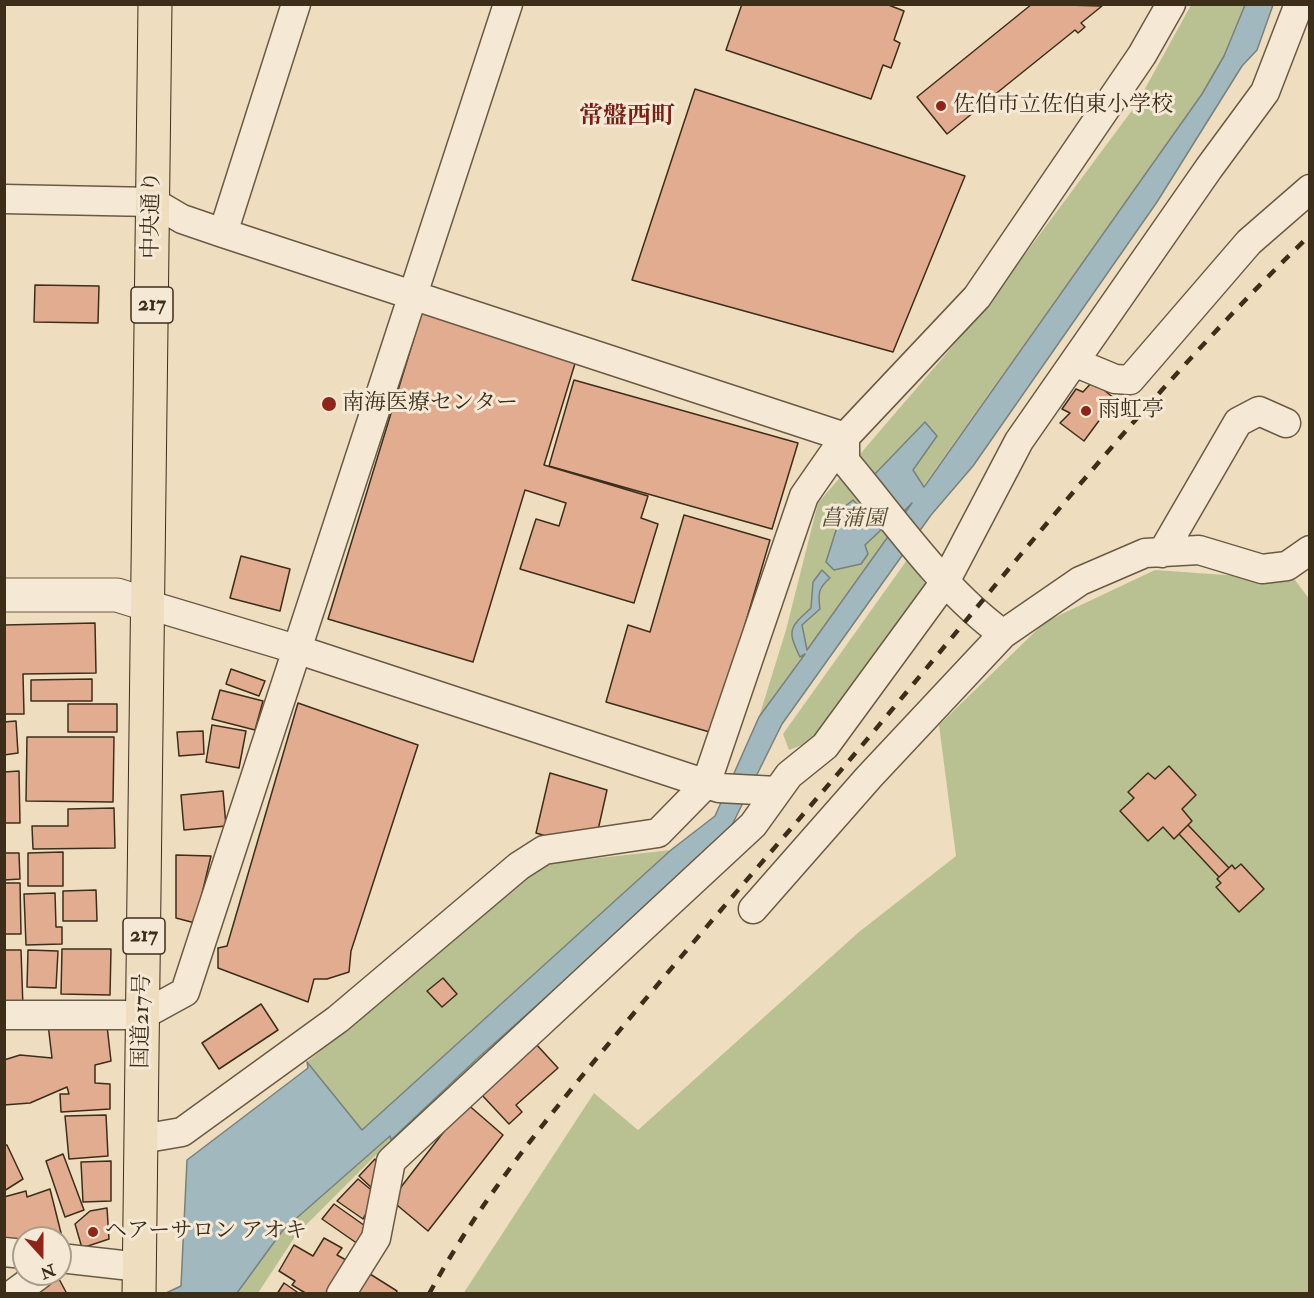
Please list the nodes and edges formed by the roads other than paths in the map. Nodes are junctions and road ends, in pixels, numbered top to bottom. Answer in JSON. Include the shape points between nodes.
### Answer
{"nodes":[{"id":1,"x":155,"y":4,"type":"edge"},
{"id":2,"x":296,"y":4,"type":"edge"},
{"id":3,"x":508,"y":4,"type":"edge"},
{"id":4,"x":1171,"y":4,"type":"edge"},
{"id":5,"x":1299,"y":4,"type":"edge"},
{"id":6,"x":1310,"y":189,"type":"edge"},
{"id":7,"x":4,"y":199,"type":"edge"},
{"id":8,"x":153,"y":202,"type":"junction"},
{"id":9,"x":223,"y":233,"type":"junction"},
{"id":10,"x":414,"y":294,"type":"junction"},
{"id":11,"x":1074,"y":362,"type":"junction"},
{"id":12,"x":1286,"y":423,"type":"dead end"},
{"id":13,"x":845,"y":449,"type":"junction"},
{"id":14,"x":1310,"y":550,"type":"edge"},
{"id":15,"x":1162,"y":552,"type":"junction"},
{"id":16,"x":938,"y":572,"type":"junction"},
{"id":17,"x":4,"y":595,"type":"edge"},
{"id":18,"x":149,"y":605,"type":"junction"},
{"id":19,"x":1003,"y":634,"type":"junction"},
{"id":20,"x":299,"y":650,"type":"junction"},
{"id":21,"x":713,"y":786,"type":"junction"},
{"id":22,"x":777,"y":791,"type":"junction"},
{"id":23,"x":753,"y":909,"type":"dead end"},
{"id":24,"x":4,"y":1015,"type":"edge"},
{"id":25,"x":143,"y":1016,"type":"junction"},
{"id":26,"x":141,"y":1138,"type":"junction"},
{"id":27,"x":72,"y":1266,"type":"edge"},
{"id":28,"x":140,"y":1284,"type":"edge"},
{"id":29,"x":341,"y":1293,"type":"edge"}],
"edges":[{"from":1,"to":8,"type":"highway","name":"中央通り","number":"217"},
{"from":2,"to":9,"type":"street"},
{"from":3,"to":10,"type":"street"},
{"from":4,"to":13,"type":"street","via":[[1142,55],[976,297]]},
{"from":5,"to":11,"type":"street","via":[[1265,92]]},
{"from":6,"to":11,"type":"street","via":[[1249,242],[1130,380],[1115,379]]},
{"from":7,"to":8,"type":"street"},
{"from":8,"to":9,"type":"street","via":[[182,219]]},
{"from":8,"to":18,"type":"highway","name":"中央通り","number":"217"},
{"from":9,"to":10,"type":"street"},
{"from":10,"to":13,"type":"street"},
{"from":10,"to":20,"type":"street"},
{"from":11,"to":16,"type":"street","via":[[1019,441]]},
{"from":12,"to":15,"type":"street","via":[[1259,411],[1238,422]]},
{"from":13,"to":16,"type":"street"},
{"from":13,"to":21,"type":"street","via":[[804,496]]},
{"from":14,"to":15,"type":"street","via":[[1287,566],[1262,569],[1199,550]]},
{"from":15,"to":19,"type":"street","via":[[1145,553],[1080,581]]},
{"from":16,"to":19,"type":"street","via":[[974,613]]},
{"from":16,"to":22,"type":"street","via":[[825,746],[789,775]]},
{"from":17,"to":18,"type":"street","via":[[117,595]]},
{"from":18,"to":20,"type":"street"},
{"from":18,"to":25,"type":"highway","name":"国道217号","number":"217"},
{"from":19,"to":23,"type":"street"},
{"from":20,"to":21,"type":"street"},
{"from":20,"to":25,"type":"street","via":[[185,992]]},
{"from":21,"to":22,"type":"street"},
{"from":21,"to":26,"type":"street","via":[[658,833],[544,850],[519,866],[338,1019],[182,1132]]},
{"from":22,"to":29,"type":"street","via":[[753,825],[391,1161],[376,1238]]},
{"from":24,"to":25,"type":"street"},
{"from":25,"to":26,"type":"highway","name":"国道217号","number":"217"},
{"from":26,"to":28,"type":"highway","name":"国道217号","number":"217"},
{"from":27,"to":28,"type":"street"}]}
